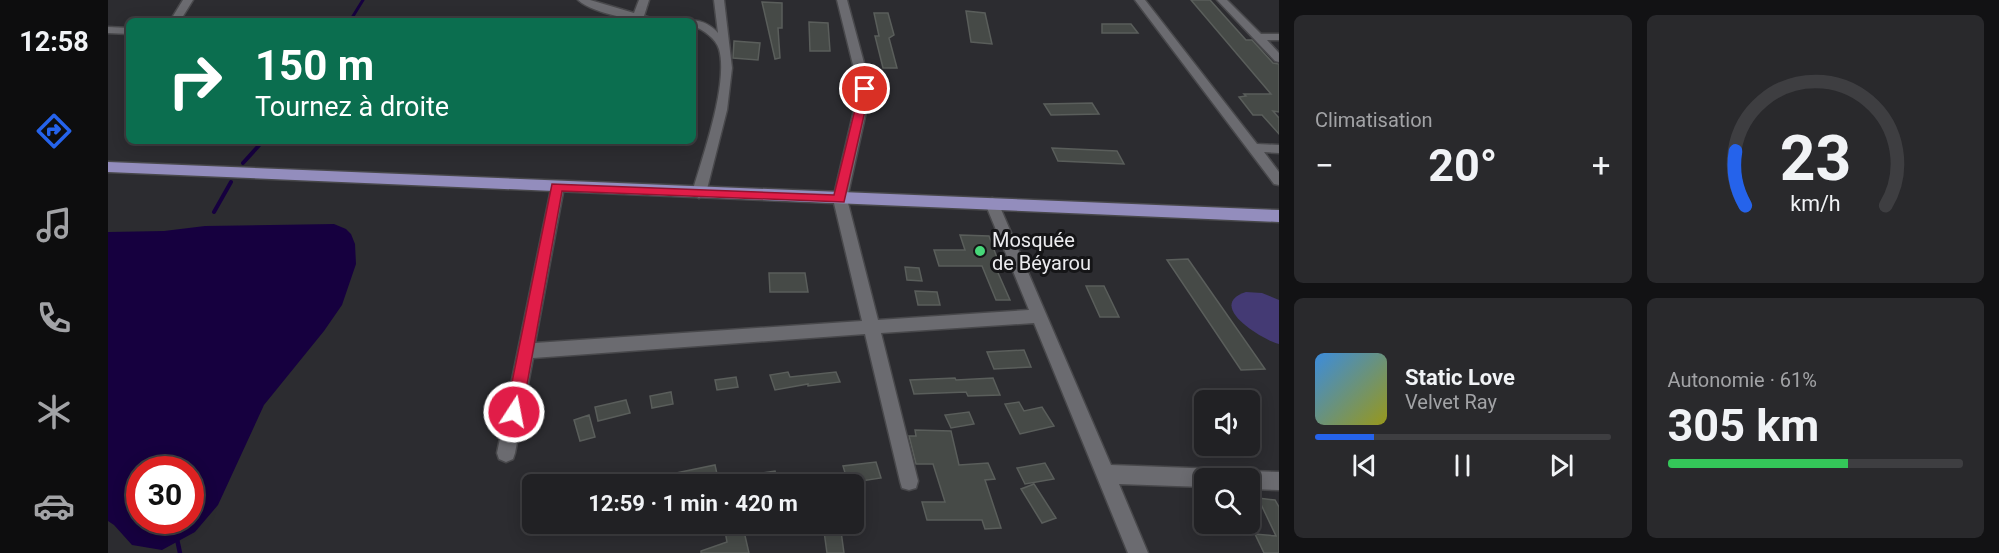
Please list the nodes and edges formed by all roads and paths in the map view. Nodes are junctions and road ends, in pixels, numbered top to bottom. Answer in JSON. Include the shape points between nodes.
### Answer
{"nodes":[{"id":1,"x":188,"y":0,"type":"edge"},
{"id":2,"x":583,"y":0,"type":"edge"},
{"id":3,"x":644,"y":0,"type":"edge"},
{"id":4,"x":719,"y":0,"type":"edge"},
{"id":5,"x":842,"y":0,"type":"edge"},
{"id":6,"x":1140,"y":0,"type":"edge"},
{"id":7,"x":1222,"y":0,"type":"edge"},
{"id":8,"x":638,"y":17,"type":"junction"},
{"id":9,"x":177,"y":18,"type":"edge"},
{"id":10,"x":642,"y":18,"type":"edge"},
{"id":11,"x":696,"y":24,"type":"edge"},
{"id":12,"x":108,"y":30,"type":"edge"},
{"id":13,"x":126,"y":31,"type":"edge"},
{"id":14,"x":1257,"y":37,"type":"junction"},
{"id":15,"x":1279,"y":37,"type":"edge"},
{"id":16,"x":724,"y":47,"type":"junction"},
{"id":17,"x":1279,"y":59,"type":"edge"},
{"id":18,"x":1254,"y":148,"type":"junction"},
{"id":19,"x":1279,"y":149,"type":"edge"},
{"id":20,"x":108,"y":167,"type":"edge"},
{"id":21,"x":1279,"y":181,"type":"edge"},
{"id":22,"x":557,"y":187,"type":"junction"},
{"id":23,"x":699,"y":193,"type":"junction"},
{"id":24,"x":840,"y":199,"type":"junction"},
{"id":25,"x":992,"y":203,"type":"junction"},
{"id":26,"x":1279,"y":216,"type":"edge"},
{"id":27,"x":1039,"y":316,"type":"junction"},
{"id":28,"x":871,"y":327,"type":"junction"},
{"id":29,"x":526,"y":351,"type":"junction"},
{"id":30,"x":506,"y":453,"type":"dead end"},
{"id":31,"x":1105,"y":474,"type":"junction"},
{"id":32,"x":1194,"y":477,"type":"edge"},
{"id":33,"x":1260,"y":480,"type":"edge"},
{"id":34,"x":909,"y":481,"type":"dead end"},
{"id":35,"x":1279,"y":481,"type":"edge"},
{"id":36,"x":1138,"y":553,"type":"edge"}],
"edges":[{"from":1,"to":9,"type":"street"},
{"from":2,"to":8,"type":"street"},
{"from":3,"to":8,"type":"street"},
{"from":4,"to":16,"type":"street"},
{"from":5,"to":24,"type":"street","via":[[865,89]]},
{"from":6,"to":18,"type":"street"},
{"from":7,"to":14,"type":"street"},
{"from":8,"to":10,"type":"street"},
{"from":11,"to":16,"type":"street","via":[[707,27]]},
{"from":12,"to":13,"type":"street"},
{"from":14,"to":15,"type":"street"},
{"from":14,"to":17,"type":"street"},
{"from":16,"to":23,"type":"street","via":[[727,68],[721,110]]},
{"from":18,"to":19,"type":"street"},
{"from":18,"to":21,"type":"street"},
{"from":20,"to":22,"type":"main road"},
{"from":22,"to":23,"type":"main road"},
{"from":22,"to":29,"type":"street"},
{"from":23,"to":24,"type":"main road"},
{"from":24,"to":25,"type":"main road"},
{"from":24,"to":28,"type":"street"},
{"from":25,"to":26,"type":"main road"},
{"from":25,"to":27,"type":"street"},
{"from":27,"to":28,"type":"street"},
{"from":27,"to":31,"type":"street"},
{"from":28,"to":29,"type":"street"},
{"from":28,"to":34,"type":"street"},
{"from":29,"to":30,"type":"street"},
{"from":31,"to":32,"type":"street"},
{"from":31,"to":36,"type":"street"},
{"from":33,"to":35,"type":"street"}]}
